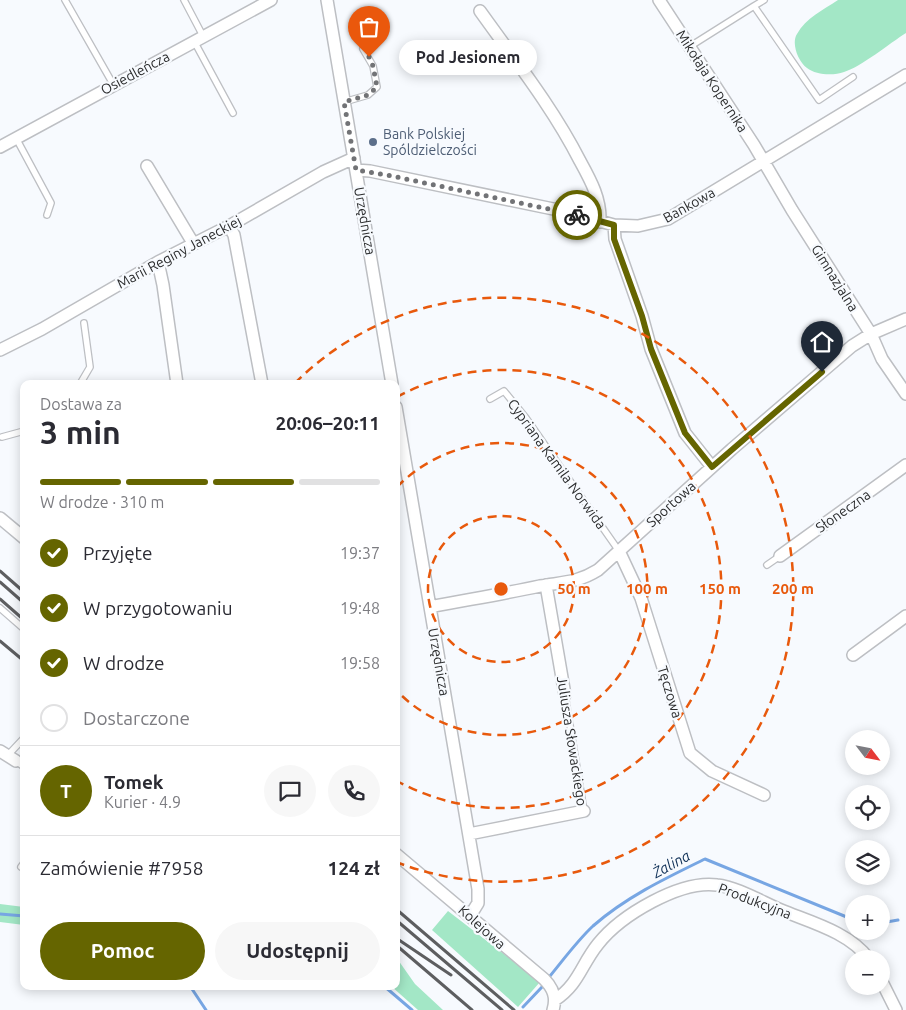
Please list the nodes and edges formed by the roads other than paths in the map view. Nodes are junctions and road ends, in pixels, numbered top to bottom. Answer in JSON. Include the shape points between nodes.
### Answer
{"nodes":[{"id":1,"x":65,"y":0,"type":"edge"},
{"id":2,"x":184,"y":0,"type":"edge"},
{"id":3,"x":271,"y":0,"type":"edge"},
{"id":4,"x":326,"y":0,"type":"edge"},
{"id":5,"x":659,"y":0,"type":"edge"},
{"id":6,"x":762,"y":0,"type":"edge"},
{"id":7,"x":754,"y":6,"type":"junction"},
{"id":8,"x":480,"y":11,"type":"dead end"},
{"id":9,"x":198,"y":38,"type":"junction"},
{"id":10,"x":689,"y":46,"type":"junction"},
{"id":11,"x":363,"y":49,"type":"dead end"},
{"id":12,"x":906,"y":75,"type":"edge"},
{"id":13,"x":853,"y":77,"type":"dead end"},
{"id":14,"x":113,"y":84,"type":"junction"},
{"id":15,"x":344,"y":102,"type":"junction"},
{"id":16,"x":233,"y":113,"type":"dead end"},
{"id":17,"x":16,"y":138,"type":"junction"},
{"id":18,"x":0,"y":147,"type":"edge"},
{"id":19,"x":354,"y":158,"type":"junction"},
{"id":20,"x":764,"y":162,"type":"junction"},
{"id":21,"x":146,"y":166,"type":"dead end"},
{"id":22,"x":356,"y":170,"type":"junction"},
{"id":23,"x":46,"y":215,"type":"dead end"},
{"id":24,"x":600,"y":222,"type":"junction"},
{"id":25,"x":614,"y":225,"type":"junction"},
{"id":26,"x":229,"y":226,"type":"junction"},
{"id":27,"x":193,"y":243,"type":"junction"},
{"id":28,"x":158,"y":262,"type":"junction"},
{"id":29,"x":906,"y":319,"type":"edge"},
{"id":30,"x":84,"y":323,"type":"dead end"},
{"id":31,"x":871,"y":334,"type":"junction"},
{"id":32,"x":1,"y":347,"type":"edge"},
{"id":33,"x":82,"y":380,"type":"edge"},
{"id":34,"x":176,"y":380,"type":"edge"},
{"id":35,"x":261,"y":380,"type":"edge"},
{"id":36,"x":391,"y":380,"type":"edge"},
{"id":37,"x":906,"y":394,"type":"edge"},
{"id":38,"x":490,"y":399,"type":"dead end"},
{"id":39,"x":20,"y":431,"type":"edge"},
{"id":40,"x":400,"y":431,"type":"edge"},
{"id":41,"x":2,"y":438,"type":"dead end"},
{"id":42,"x":906,"y":466,"type":"edge"},
{"id":43,"x":712,"y":467,"type":"junction"},
{"id":44,"x":0,"y":518,"type":"edge"},
{"id":45,"x":20,"y":535,"type":"edge"},
{"id":46,"x":619,"y":551,"type":"junction"},
{"id":47,"x":780,"y":556,"type":"joint"},
{"id":48,"x":768,"y":565,"type":"dead end"},
{"id":49,"x":546,"y":585,"type":"junction"},
{"id":50,"x":430,"y":607,"type":"junction"},
{"id":51,"x":0,"y":608,"type":"edge"},
{"id":52,"x":906,"y":616,"type":"edge"},
{"id":53,"x":20,"y":626,"type":"edge"},
{"id":54,"x":853,"y":655,"type":"dead end"},
{"id":55,"x":565,"y":695,"type":"joint"},
{"id":56,"x":20,"y":745,"type":"edge"},
{"id":57,"x":12,"y":759,"type":"edge"},
{"id":58,"x":764,"y":795,"type":"dead end"},
{"id":59,"x":584,"y":811,"type":"joint"},
{"id":60,"x":469,"y":834,"type":"junction"},
{"id":61,"x":400,"y":857,"type":"edge"},
{"id":62,"x":470,"y":916,"type":"junction"},
{"id":63,"x":861,"y":950,"type":"edge"},
{"id":64,"x":888,"y":995,"type":"edge"},
{"id":65,"x":555,"y":1007,"type":"edge"},
{"id":66,"x":896,"y":1010,"type":"edge"}],
"edges":[{"from":1,"to":14,"type":"lane"},
{"from":2,"to":9,"type":"lane"},
{"from":3,"to":9,"type":"street","name":"Osiedleńcza"},
{"from":4,"to":15,"type":"street","name":"Urzędnicza"},
{"from":5,"to":10,"type":"street","name":"Mikołaja Kopernika"},
{"from":6,"to":7,"type":"lane"},
{"from":7,"to":10,"type":"lane"},
{"from":7,"to":13,"type":"lane","via":[[819,100]]},
{"from":8,"to":24,"type":"street","via":[[563,128],[594,187]]},
{"from":9,"to":14,"type":"street","name":"Osiedleńcza"},
{"from":9,"to":16,"type":"lane"},
{"from":10,"to":20,"type":"street","name":"Mikołaja Kopernika"},
{"from":11,"to":15,"type":"lane","via":[[373,66],[377,87],[368,95]]},
{"from":12,"to":20,"type":"street","name":"Bankowa"},
{"from":14,"to":17,"type":"street","name":"Osiedleńcza"},
{"from":15,"to":19,"type":"street","name":"Urzędnicza"},
{"from":17,"to":18,"type":"street","name":"Osiedleńcza"},
{"from":17,"to":23,"type":"lane","via":[[51,203]]},
{"from":19,"to":22,"type":"street","name":"Urzędnicza"},
{"from":19,"to":26,"type":"street","name":"Marii Reginy Janeckiej","via":[[323,172]]},
{"from":20,"to":25,"type":"street","name":"Bankowa","via":[[668,219],[638,226]]},
{"from":20,"to":31,"type":"street","name":"Gimnazjalna"},
{"from":21,"to":27,"type":"street"},
{"from":22,"to":24,"type":"street","name":"Bankowa","via":[[534,205]]},
{"from":22,"to":36,"type":"street","name":"Urzędnicza"},
{"from":24,"to":25,"type":"street","name":"Bankowa"},
{"from":25,"to":43,"type":"street","via":[[614,239],[651,349],[685,433]]},
{"from":26,"to":27,"type":"street","name":"Marii Reginy Janeckiej"},
{"from":26,"to":35,"type":"street","via":[[234,235]]},
{"from":27,"to":28,"type":"street","name":"Marii Reginy Janeckiej"},
{"from":28,"to":32,"type":"street","name":"Marii Reginy Janeckiej","via":[[42,329]]},
{"from":28,"to":34,"type":"street"},
{"from":29,"to":31,"type":"street","name":"Sportowa"},
{"from":30,"to":33,"type":"lane","via":[[90,367]]},
{"from":31,"to":37,"type":"street","name":"Gimnazjalna","via":[[882,359]]},
{"from":31,"to":43,"type":"street","name":"Sportowa","via":[[852,346]]},
{"from":38,"to":46,"type":"lane","name":"Cypriana Kamila Norwida","via":[[504,391]]},
{"from":39,"to":41,"type":"lane"},
{"from":40,"to":50,"type":"street","name":"Urzędnicza"},
{"from":42,"to":47,"type":"street","name":"Słoneczna"},
{"from":43,"to":46,"type":"street","name":"Sportowa"},
{"from":44,"to":45,"type":"street"},
{"from":46,"to":49,"type":"street","name":"Sportowa","via":[[587,577]]},
{"from":46,"to":58,"type":"street","name":"Tęczowa","via":[[641,598],[690,753],[712,771]]},
{"from":47,"to":48,"type":"lane"},
{"from":49,"to":50,"type":"street","name":"Sportowa"},
{"from":49,"to":55,"type":"street","name":"Juliusza Słowackiego"},
{"from":50,"to":60,"type":"street","name":"Urzędnicza"},
{"from":51,"to":53,"type":"lane"},
{"from":52,"to":54,"type":"street"},
{"from":55,"to":59,"type":"lane","name":"Juliusza Słowackiego"},
{"from":56,"to":57,"type":"lane"},
{"from":59,"to":60,"type":"street","name":"Juliusza Słowackiego"},
{"from":60,"to":62,"type":"street","name":"Urzędnicza","via":[[478,889],[478,902]]},
{"from":61,"to":62,"type":"street","name":"Kolejowa"},
{"from":62,"to":65,"type":"street","name":"Kolejowa","via":[[552,987]]},
{"from":63,"to":65,"type":"street","name":"Produkcyjna","via":[[842,936],[736,890],[716,884],[685,888],[654,901],[618,925],[600,942]]},
{"from":64,"to":66,"type":"street"}]}
